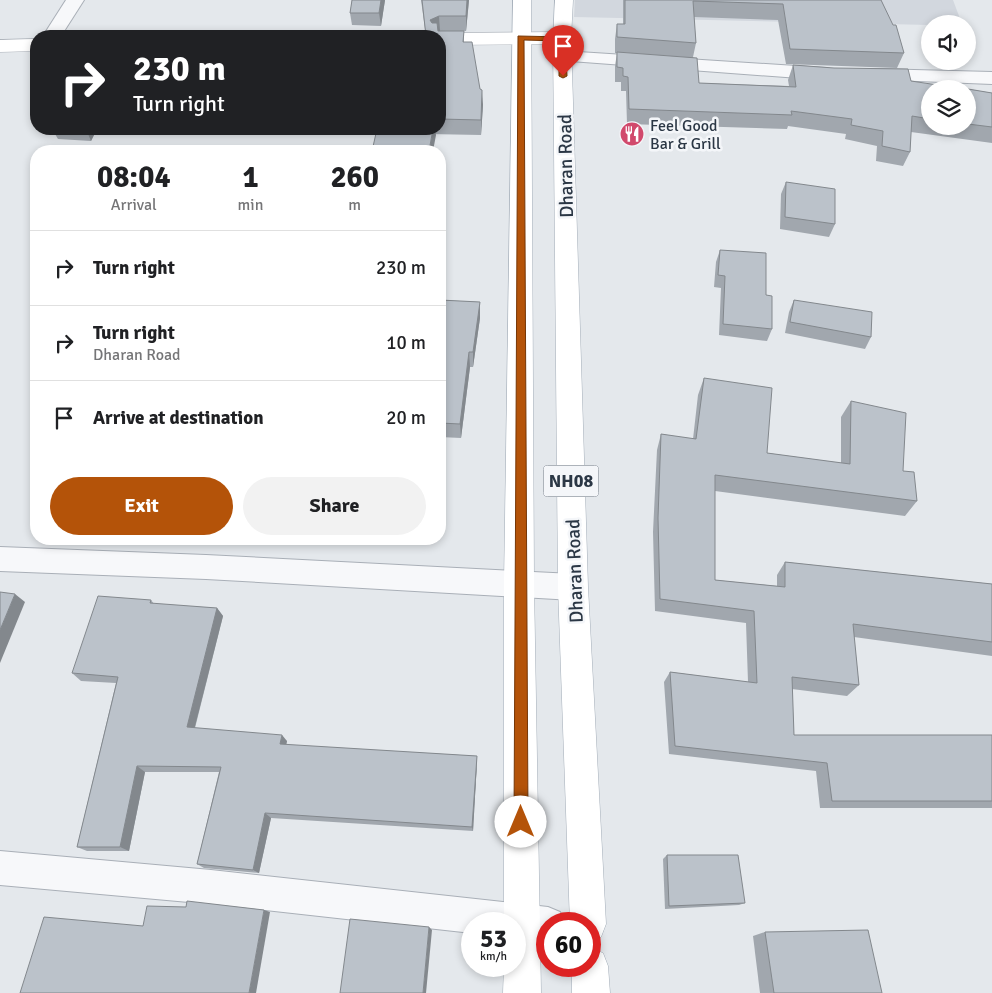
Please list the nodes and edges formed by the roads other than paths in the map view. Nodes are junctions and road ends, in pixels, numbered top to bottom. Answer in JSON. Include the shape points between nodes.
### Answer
{"nodes":[{"id":1,"x":75,"y":0,"type":"edge"},
{"id":2,"x":522,"y":0,"type":"edge"},
{"id":3,"x":564,"y":0,"type":"edge"},
{"id":4,"x":56,"y":30,"type":"edge"},
{"id":5,"x":520,"y":38,"type":"junction"},
{"id":6,"x":446,"y":39,"type":"edge"},
{"id":7,"x":30,"y":45,"type":"edge"},
{"id":8,"x":0,"y":46,"type":"edge"},
{"id":9,"x":563,"y":47,"type":"junction"},
{"id":10,"x":839,"y":75,"type":"edge"},
{"id":11,"x":858,"y":75,"type":"edge"},
{"id":12,"x":992,"y":78,"type":"edge"},
{"id":13,"x":0,"y":559,"type":"edge"},
{"id":14,"x":520,"y":584,"type":"junction"},
{"id":15,"x":574,"y":587,"type":"junction"},
{"id":16,"x":0,"y":868,"type":"edge"},
{"id":17,"x":588,"y":912,"type":"edge"},
{"id":18,"x":535,"y":923,"type":"edge"},
{"id":19,"x":590,"y":977,"type":"edge"},
{"id":20,"x":522,"y":993,"type":"edge"},
{"id":21,"x":591,"y":993,"type":"edge"}],
"edges":[{"from":1,"to":4,"type":"street"},
{"from":2,"to":5,"type":"main road","number":"NH08"},
{"from":3,"to":9,"type":"main road","number":"NH08"},
{"from":5,"to":6,"type":"main road"},
{"from":5,"to":9,"type":"main road"},
{"from":5,"to":14,"type":"main road","number":"NH08"},
{"from":7,"to":8,"type":"main road"},
{"from":9,"to":10,"type":"street"},
{"from":9,"to":15,"type":"main road","name":"Dharan Road","number":"NH08"},
{"from":11,"to":12,"type":"street"},
{"from":13,"to":14,"type":"street"},
{"from":14,"to":15,"type":"street"},
{"from":14,"to":18,"type":"main road","number":"NH08"},
{"from":15,"to":17,"type":"main road","name":"Dharan Road","number":"NH08"},
{"from":16,"to":18,"type":"street","via":[[211,887]]},
{"from":18,"to":20,"type":"main road","number":"NH08"},
{"from":19,"to":21,"type":"main road"}]}
